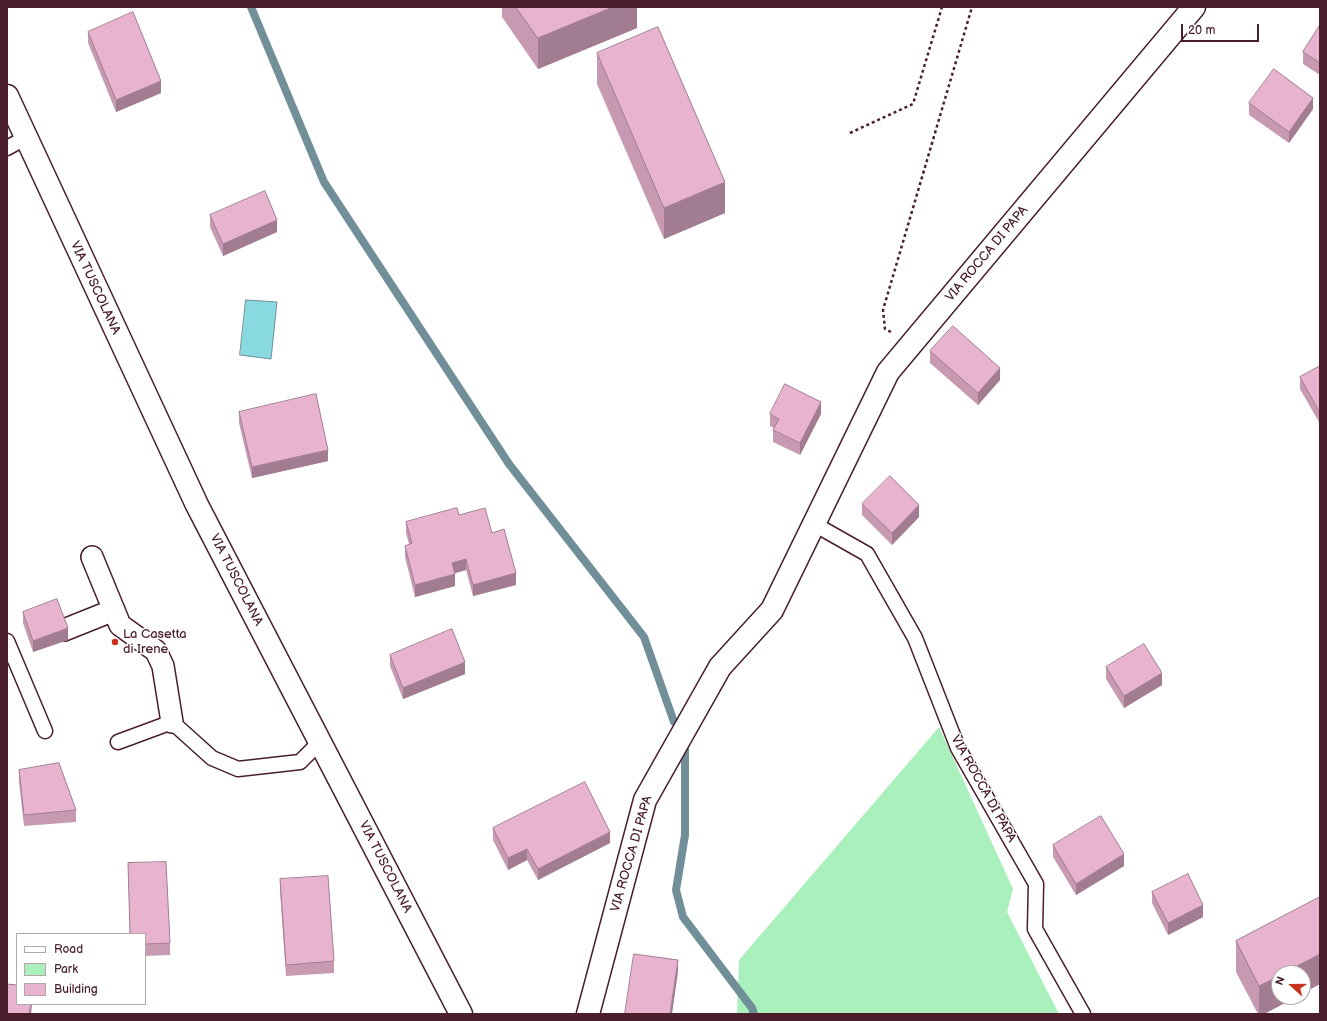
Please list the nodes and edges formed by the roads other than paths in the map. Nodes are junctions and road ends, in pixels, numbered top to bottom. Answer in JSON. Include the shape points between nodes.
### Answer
{"nodes":[{"id":1,"x":1194,"y":7,"type":"edge"},
{"id":2,"x":7,"y":96,"type":"edge"},
{"id":3,"x":16,"y":143,"type":"edge"},
{"id":4,"x":814,"y":524,"type":"junction"},
{"id":5,"x":92,"y":557,"type":"dead end"},
{"id":6,"x":114,"y":610,"type":"junction"},
{"id":7,"x":64,"y":630,"type":"edge"},
{"id":8,"x":7,"y":641,"type":"edge"},
{"id":9,"x":172,"y":722,"type":"junction"},
{"id":10,"x":45,"y":731,"type":"dead end"},
{"id":11,"x":118,"y":742,"type":"dead end"},
{"id":12,"x":320,"y":742,"type":"junction"},
{"id":13,"x":461,"y":1014,"type":"edge"},
{"id":14,"x":588,"y":1014,"type":"edge"},
{"id":15,"x":1083,"y":1014,"type":"edge"}],
"edges":[{"from":1,"to":4,"type":"street","name":"VIA ROCCA DI PAPA","via":[[888,372]]},
{"from":2,"to":3,"type":"street","name":"VIA TUSCOLANA"},
{"from":3,"to":12,"type":"street","name":"VIA TUSCOLANA","via":[[197,505]]},
{"from":4,"to":14,"type":"street","name":"VIA ROCCA DI PAPA","via":[[772,610],[720,667],[645,800]]},
{"from":4,"to":15,"type":"lane","name":"VIA ROCCA DI PAPA","via":[[867,554],[915,638],[958,748],[1036,884],[1035,929]]},
{"from":5,"to":6,"type":"street"},
{"from":6,"to":7,"type":"street"},
{"from":6,"to":9,"type":"street","via":[[120,625],[156,651],[161,661]]},
{"from":8,"to":10,"type":"lane"},
{"from":9,"to":11,"type":"lane"},
{"from":9,"to":12,"type":"lane","via":[[212,758],[238,769],[300,762]]},
{"from":12,"to":13,"type":"street","name":"VIA TUSCOLANA"}]}
